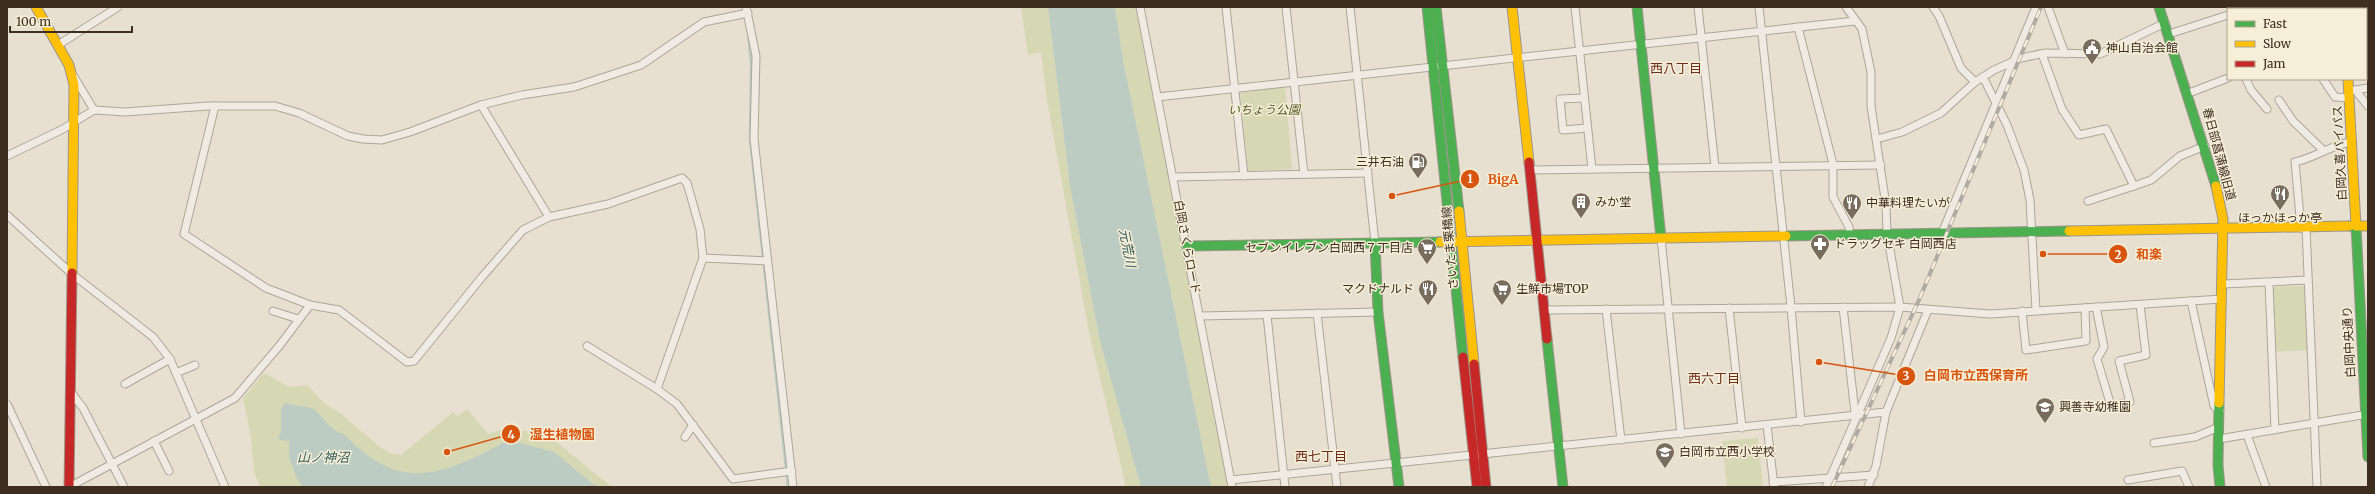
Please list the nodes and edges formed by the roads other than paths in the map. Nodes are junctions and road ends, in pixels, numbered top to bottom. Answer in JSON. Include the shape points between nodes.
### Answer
{"nodes":[{"id":1,"x":36,"y":7,"type":"edge"},
{"id":2,"x":118,"y":7,"type":"edge"},
{"id":3,"x":1140,"y":7,"type":"edge"},
{"id":4,"x":1226,"y":7,"type":"edge"},
{"id":5,"x":1286,"y":7,"type":"edge"},
{"id":6,"x":1350,"y":7,"type":"edge"},
{"id":7,"x":1427,"y":7,"type":"edge"},
{"id":8,"x":1436,"y":7,"type":"edge"},
{"id":9,"x":1512,"y":7,"type":"edge"},
{"id":10,"x":1575,"y":7,"type":"edge"},
{"id":11,"x":1637,"y":7,"type":"edge"},
{"id":12,"x":1698,"y":7,"type":"edge"},
{"id":13,"x":1758,"y":7,"type":"edge"},
{"id":14,"x":1846,"y":7,"type":"edge"},
{"id":15,"x":1933,"y":7,"type":"edge"},
{"id":16,"x":2036,"y":7,"type":"edge"},
{"id":17,"x":2048,"y":7,"type":"edge"},
{"id":18,"x":2159,"y":7,"type":"edge"},
{"id":19,"x":747,"y":10,"type":"edge"},
{"id":20,"x":2227,"y":15,"type":"edge"},
{"id":21,"x":1855,"y":21,"type":"junction"},
{"id":22,"x":2165,"y":23,"type":"junction"},
{"id":23,"x":1798,"y":27,"type":"junction"},
{"id":24,"x":1761,"y":31,"type":"junction"},
{"id":25,"x":2168,"y":34,"type":"junction"},
{"id":26,"x":1701,"y":38,"type":"junction"},
{"id":27,"x":58,"y":45,"type":"junction"},
{"id":28,"x":1641,"y":45,"type":"junction"},
{"id":29,"x":1580,"y":52,"type":"junction"},
{"id":30,"x":2042,"y":54,"type":"junction"},
{"id":31,"x":2065,"y":54,"type":"junction"},
{"id":32,"x":1517,"y":58,"type":"junction"},
{"id":33,"x":2014,"y":61,"type":"junction"},
{"id":34,"x":1438,"y":67,"type":"junction"},
{"id":35,"x":73,"y":74,"type":"junction"},
{"id":36,"x":1357,"y":76,"type":"junction"},
{"id":37,"x":1983,"y":77,"type":"junction"},
{"id":38,"x":2227,"y":78,"type":"edge"},
{"id":39,"x":2246,"y":80,"type":"edge"},
{"id":40,"x":2324,"y":80,"type":"edge"},
{"id":41,"x":2348,"y":80,"type":"edge"},
{"id":42,"x":1294,"y":82,"type":"junction"},
{"id":43,"x":1975,"y":82,"type":"junction"},
{"id":44,"x":2368,"y":88,"type":"edge"},
{"id":45,"x":1235,"y":89,"type":"junction"},
{"id":46,"x":2189,"y":93,"type":"junction"},
{"id":47,"x":2351,"y":94,"type":"junction"},
{"id":48,"x":1157,"y":97,"type":"junction"},
{"id":49,"x":1584,"y":98,"type":"junction"},
{"id":50,"x":2278,"y":100,"type":"dead end"},
{"id":51,"x":1997,"y":102,"type":"junction"},
{"id":52,"x":481,"y":105,"type":"junction"},
{"id":53,"x":216,"y":106,"type":"junction"},
{"id":54,"x":2368,"y":106,"type":"edge"},
{"id":55,"x":2267,"y":109,"type":"dead end"},
{"id":56,"x":94,"y":110,"type":"junction"},
{"id":57,"x":74,"y":123,"type":"junction"},
{"id":58,"x":1587,"y":128,"type":"junction"},
{"id":59,"x":1877,"y":139,"type":"junction"},
{"id":60,"x":2351,"y":142,"type":"junction"},
{"id":61,"x":2205,"y":146,"type":"junction"},
{"id":62,"x":2324,"y":151,"type":"junction"},
{"id":63,"x":7,"y":156,"type":"edge"},
{"id":64,"x":1833,"y":164,"type":"junction"},
{"id":65,"x":1776,"y":165,"type":"junction"},
{"id":66,"x":1881,"y":165,"type":"junction"},
{"id":67,"x":1715,"y":166,"type":"junction"},
{"id":68,"x":1654,"y":168,"type":"junction"},
{"id":69,"x":1592,"y":169,"type":"junction"},
{"id":70,"x":1530,"y":170,"type":"junction"},
{"id":71,"x":1368,"y":173,"type":"junction"},
{"id":72,"x":1304,"y":174,"type":"junction"},
{"id":73,"x":1244,"y":176,"type":"junction"},
{"id":74,"x":1173,"y":177,"type":"junction"},
{"id":75,"x":2134,"y":186,"type":"junction"},
{"id":76,"x":2088,"y":201,"type":"dead end"},
{"id":77,"x":7,"y":215,"type":"edge"},
{"id":78,"x":549,"y":217,"type":"junction"},
{"id":79,"x":2356,"y":226,"type":"junction"},
{"id":80,"x":2368,"y":226,"type":"edge"},
{"id":81,"x":2303,"y":228,"type":"junction"},
{"id":82,"x":2223,"y":229,"type":"junction"},
{"id":83,"x":2031,"y":232,"type":"junction"},
{"id":84,"x":1887,"y":233,"type":"junction"},
{"id":85,"x":1942,"y":233,"type":"junction"},
{"id":86,"x":1850,"y":235,"type":"junction"},
{"id":87,"x":1783,"y":236,"type":"junction"},
{"id":88,"x":1661,"y":238,"type":"junction"},
{"id":89,"x":1538,"y":241,"type":"junction"},
{"id":90,"x":1450,"y":242,"type":"junction"},
{"id":91,"x":1462,"y":242,"type":"junction"},
{"id":92,"x":1375,"y":243,"type":"junction"},
{"id":93,"x":1187,"y":246,"type":"junction"},
{"id":94,"x":703,"y":258,"type":"junction"},
{"id":95,"x":767,"y":261,"type":"junction"},
{"id":96,"x":72,"y":274,"type":"junction"},
{"id":97,"x":2308,"y":280,"type":"junction"},
{"id":98,"x":2269,"y":283,"type":"junction"},
{"id":99,"x":2223,"y":284,"type":"junction"},
{"id":100,"x":2222,"y":299,"type":"junction"},
{"id":101,"x":2363,"y":299,"type":"edge"},
{"id":102,"x":2191,"y":301,"type":"junction"},
{"id":103,"x":310,"y":305,"type":"junction"},
{"id":104,"x":2140,"y":305,"type":"junction"},
{"id":105,"x":1843,"y":307,"type":"junction"},
{"id":106,"x":1900,"y":307,"type":"junction"},
{"id":107,"x":1668,"y":308,"type":"junction"},
{"id":108,"x":1729,"y":308,"type":"junction"},
{"id":109,"x":1791,"y":308,"type":"junction"},
{"id":110,"x":2084,"y":308,"type":"junction"},
{"id":111,"x":2096,"y":308,"type":"junction"},
{"id":112,"x":1606,"y":309,"type":"junction"},
{"id":113,"x":1545,"y":310,"type":"junction"},
{"id":114,"x":1928,"y":310,"type":"junction"},
{"id":115,"x":273,"y":311,"type":"dead end"},
{"id":116,"x":2022,"y":311,"type":"junction"},
{"id":117,"x":2036,"y":311,"type":"junction"},
{"id":118,"x":1378,"y":312,"type":"junction"},
{"id":119,"x":1317,"y":313,"type":"junction"},
{"id":120,"x":1267,"y":315,"type":"junction"},
{"id":121,"x":1200,"y":316,"type":"junction"},
{"id":122,"x":298,"y":319,"type":"junction"},
{"id":123,"x":587,"y":346,"type":"dead end"},
{"id":124,"x":170,"y":359,"type":"junction"},
{"id":125,"x":195,"y":365,"type":"dead end"},
{"id":126,"x":176,"y":373,"type":"junction"},
{"id":127,"x":124,"y":384,"type":"dead end"},
{"id":128,"x":657,"y":389,"type":"junction"},
{"id":129,"x":70,"y":391,"type":"junction"},
{"id":130,"x":7,"y":404,"type":"edge"},
{"id":131,"x":2220,"y":411,"type":"junction"},
{"id":132,"x":1886,"y":412,"type":"junction"},
{"id":133,"x":1856,"y":414,"type":"junction"},
{"id":134,"x":2367,"y":414,"type":"edge"},
{"id":135,"x":195,"y":418,"type":"junction"},
{"id":136,"x":1801,"y":422,"type":"junction"},
{"id":137,"x":2313,"y":424,"type":"junction"},
{"id":138,"x":693,"y":425,"type":"junction"},
{"id":139,"x":1767,"y":425,"type":"junction"},
{"id":140,"x":2219,"y":427,"type":"junction"},
{"id":141,"x":1742,"y":428,"type":"junction"},
{"id":142,"x":2275,"y":430,"type":"junction"},
{"id":143,"x":1681,"y":434,"type":"junction"},
{"id":144,"x":2247,"y":435,"type":"junction"},
{"id":145,"x":685,"y":437,"type":"dead end"},
{"id":146,"x":2219,"y":439,"type":"junction"},
{"id":147,"x":1621,"y":440,"type":"junction"},
{"id":148,"x":154,"y":441,"type":"junction"},
{"id":149,"x":2154,"y":443,"type":"dead end"},
{"id":150,"x":1559,"y":446,"type":"junction"},
{"id":151,"x":1478,"y":454,"type":"junction"},
{"id":152,"x":2368,"y":456,"type":"edge"},
{"id":153,"x":1396,"y":463,"type":"junction"},
{"id":154,"x":112,"y":464,"type":"junction"},
{"id":155,"x":1334,"y":469,"type":"junction"},
{"id":156,"x":170,"y":471,"type":"dead end"},
{"id":157,"x":792,"y":471,"type":"junction"},
{"id":158,"x":1284,"y":474,"type":"junction"},
{"id":159,"x":1874,"y":475,"type":"junction"},
{"id":160,"x":1830,"y":478,"type":"junction"},
{"id":161,"x":2128,"y":480,"type":"dead end"},
{"id":162,"x":1232,"y":483,"type":"edge"},
{"id":163,"x":1774,"y":484,"type":"edge"},
{"id":164,"x":46,"y":487,"type":"edge"},
{"id":165,"x":69,"y":487,"type":"edge"},
{"id":166,"x":124,"y":487,"type":"edge"},
{"id":167,"x":225,"y":487,"type":"edge"},
{"id":168,"x":793,"y":487,"type":"edge"},
{"id":169,"x":1285,"y":487,"type":"edge"},
{"id":170,"x":1336,"y":487,"type":"edge"},
{"id":171,"x":1399,"y":487,"type":"edge"},
{"id":172,"x":1477,"y":487,"type":"edge"},
{"id":173,"x":1486,"y":487,"type":"edge"},
{"id":174,"x":1563,"y":487,"type":"edge"},
{"id":175,"x":1826,"y":487,"type":"edge"},
{"id":176,"x":1868,"y":487,"type":"edge"},
{"id":177,"x":2189,"y":487,"type":"edge"},
{"id":178,"x":2220,"y":487,"type":"edge"},
{"id":179,"x":2266,"y":487,"type":"edge"},
{"id":180,"x":2317,"y":487,"type":"edge"}],
"edges":[{"from":1,"to":27,"type":"street"},
{"from":2,"to":27,"type":"street"},
{"from":3,"to":48,"type":"street","name":"白岡さくらロード"},
{"from":4,"to":45,"type":"street"},
{"from":5,"to":42,"type":"street"},
{"from":6,"to":36,"type":"street"},
{"from":7,"to":34,"type":"street","name":"さいたま栗橋線"},
{"from":8,"to":34,"type":"street","name":"さいたま栗橋線"},
{"from":9,"to":32,"type":"street"},
{"from":10,"to":29,"type":"street"},
{"from":11,"to":28,"type":"street"},
{"from":12,"to":26,"type":"street"},
{"from":13,"to":24,"type":"street"},
{"from":14,"to":21,"type":"street"},
{"from":15,"to":43,"type":"street","via":[[1961,68]]},
{"from":16,"to":33,"type":"street"},
{"from":17,"to":31,"type":"street"},
{"from":18,"to":22,"type":"street","name":"春日部菖蒲線旧道"},
{"from":19,"to":52,"type":"street","via":[[704,22],[641,65],[574,87],[522,95]]},
{"from":19,"to":95,"type":"street","via":[[756,56],[754,139]]},
{"from":20,"to":25,"type":"street"},
{"from":21,"to":23,"type":"street"},
{"from":21,"to":59,"type":"street","via":[[1862,29],[1871,72],[1871,106]]},
{"from":22,"to":25,"type":"street","name":"春日部菖蒲線旧道"},
{"from":22,"to":31,"type":"street","via":[[2100,54]]},
{"from":23,"to":24,"type":"street"},
{"from":23,"to":64,"type":"street"},
{"from":24,"to":26,"type":"street"},
{"from":24,"to":65,"type":"street"},
{"from":25,"to":46,"type":"street","name":"春日部菖蒲線旧道"},
{"from":26,"to":28,"type":"street"},
{"from":26,"to":67,"type":"street"},
{"from":27,"to":35,"type":"street"},
{"from":28,"to":29,"type":"street"},
{"from":28,"to":68,"type":"street"},
{"from":29,"to":32,"type":"street"},
{"from":29,"to":49,"type":"street"},
{"from":30,"to":31,"type":"street"},
{"from":30,"to":33,"type":"street"},
{"from":30,"to":75,"type":"street","via":[[2062,109],[2079,134],[2106,129]]},
{"from":32,"to":34,"type":"street"},
{"from":32,"to":70,"type":"street"},
{"from":33,"to":37,"type":"street"},
{"from":33,"to":51,"type":"street"},
{"from":34,"to":36,"type":"street"},
{"from":34,"to":90,"type":"street","name":"さいたま栗橋線"},
{"from":34,"to":91,"type":"street","name":"さいたま栗橋線"},
{"from":35,"to":56,"type":"street"},
{"from":35,"to":57,"type":"street"},
{"from":36,"to":42,"type":"street"},
{"from":36,"to":71,"type":"street"},
{"from":37,"to":43,"type":"street"},
{"from":37,"to":51,"type":"street"},
{"from":38,"to":46,"type":"street"},
{"from":39,"to":55,"type":"street","via":[[2251,90]]},
{"from":40,"to":47,"type":"street","via":[[2335,97]]},
{"from":41,"to":47,"type":"street","name":"白岡久喜バイパス"},
{"from":42,"to":45,"type":"street"},
{"from":42,"to":72,"type":"street"},
{"from":43,"to":59,"type":"street","via":[[1941,113],[1902,132]]},
{"from":44,"to":47,"type":"street"},
{"from":45,"to":48,"type":"street"},
{"from":45,"to":73,"type":"street"},
{"from":46,"to":61,"type":"street","name":"春日部菖蒲線旧道"},
{"from":47,"to":54,"type":"street"},
{"from":47,"to":60,"type":"street","name":"白岡久喜バイパス"},
{"from":48,"to":74,"type":"street","name":"白岡さくらロード"},
{"from":49,"to":58,"type":"street"},
{"from":49,"to":58,"type":"street","via":[[1560,99],[1563,130]]},
{"from":50,"to":62,"type":"street","via":[[2293,121]]},
{"from":51,"to":83,"type":"street","via":[[2024,170],[2030,200]]},
{"from":51,"to":85,"type":"street"},
{"from":52,"to":53,"type":"street","via":[[382,140],[348,136],[299,113],[275,106]]},
{"from":52,"to":78,"type":"street"},
{"from":53,"to":56,"type":"street","via":[[124,112]]},
{"from":53,"to":103,"type":"street","via":[[184,234],[266,288]]},
{"from":56,"to":57,"type":"street"},
{"from":57,"to":63,"type":"street"},
{"from":57,"to":96,"type":"street"},
{"from":58,"to":69,"type":"street"},
{"from":59,"to":66,"type":"street"},
{"from":60,"to":62,"type":"street"},
{"from":60,"to":79,"type":"street","name":"白岡久喜バイパス"},
{"from":61,"to":75,"type":"street","via":[[2180,156],[2151,180]]},
{"from":61,"to":82,"type":"street","name":"春日部菖蒲線旧道","via":[[2219,194]]},
{"from":62,"to":81,"type":"street","via":[[2295,162]]},
{"from":64,"to":65,"type":"street"},
{"from":64,"to":66,"type":"street"},
{"from":64,"to":86,"type":"street","via":[[1834,197],[1849,227]]},
{"from":65,"to":67,"type":"street"},
{"from":65,"to":87,"type":"street"},
{"from":66,"to":84,"type":"street"},
{"from":67,"to":68,"type":"street"},
{"from":68,"to":69,"type":"street"},
{"from":68,"to":88,"type":"street"},
{"from":69,"to":70,"type":"street"},
{"from":70,"to":89,"type":"street"},
{"from":71,"to":72,"type":"street"},
{"from":71,"to":92,"type":"street"},
{"from":72,"to":73,"type":"street"},
{"from":73,"to":74,"type":"street"},
{"from":74,"to":93,"type":"street","name":"白岡さくらロード"},
{"from":75,"to":76,"type":"street"},
{"from":77,"to":96,"type":"street"},
{"from":78,"to":94,"type":"street","via":[[608,204],[682,178],[687,183],[700,229]]},
{"from":78,"to":103,"type":"street","via":[[523,230],[414,361],[407,362],[339,310]]},
{"from":79,"to":80,"type":"street"},
{"from":79,"to":81,"type":"street"},
{"from":79,"to":101,"type":"street","name":"白岡中央通り"},
{"from":81,"to":82,"type":"street"},
{"from":81,"to":97,"type":"street"},
{"from":82,"to":83,"type":"street"},
{"from":82,"to":99,"type":"street","name":"春日部菖蒲線旧道"},
{"from":83,"to":85,"type":"street"},
{"from":83,"to":117,"type":"street"},
{"from":84,"to":85,"type":"street"},
{"from":84,"to":86,"type":"street"},
{"from":84,"to":106,"type":"street"},
{"from":86,"to":87,"type":"street"},
{"from":87,"to":88,"type":"street"},
{"from":87,"to":109,"type":"street"},
{"from":88,"to":89,"type":"street"},
{"from":88,"to":107,"type":"street"},
{"from":89,"to":91,"type":"street"},
{"from":89,"to":113,"type":"street"},
{"from":90,"to":91,"type":"street"},
{"from":90,"to":92,"type":"street"},
{"from":90,"to":151,"type":"street","name":"さいたま栗橋線"},
{"from":91,"to":151,"type":"street","name":"さいたま栗橋線"},
{"from":92,"to":93,"type":"street"},
{"from":92,"to":118,"type":"street"},
{"from":93,"to":121,"type":"street","name":"白岡さくらロード"},
{"from":94,"to":95,"type":"street"},
{"from":94,"to":128,"type":"street"},
{"from":95,"to":157,"type":"street"},
{"from":96,"to":124,"type":"street","via":[[153,337]]},
{"from":96,"to":129,"type":"street"},
{"from":97,"to":98,"type":"street"},
{"from":97,"to":137,"type":"street"},
{"from":98,"to":99,"type":"street"},
{"from":98,"to":142,"type":"street"},
{"from":99,"to":100,"type":"street","name":"春日部菖蒲線旧道"},
{"from":100,"to":102,"type":"street"},
{"from":100,"to":131,"type":"street","name":"春日部菖蒲線旧道"},
{"from":101,"to":134,"type":"street","name":"白岡中央通り"},
{"from":102,"to":104,"type":"street"},
{"from":102,"to":131,"type":"street","via":[[2214,406]]},
{"from":103,"to":122,"type":"street"},
{"from":104,"to":111,"type":"street"},
{"from":104,"to":111,"type":"street","via":[[2146,355],[2119,361],[2130,402],[2111,406],[2097,359],[2104,347]]},
{"from":105,"to":106,"type":"street"},
{"from":105,"to":109,"type":"street"},
{"from":105,"to":133,"type":"street"},
{"from":106,"to":114,"type":"street"},
{"from":106,"to":133,"type":"street","via":[[1891,338]]},
{"from":107,"to":108,"type":"street"},
{"from":107,"to":112,"type":"street"},
{"from":107,"to":143,"type":"street"},
{"from":108,"to":109,"type":"street"},
{"from":108,"to":141,"type":"street"},
{"from":109,"to":136,"type":"street"},
{"from":110,"to":111,"type":"street"},
{"from":110,"to":116,"type":"street","via":[[2086,341],[2026,350]]},
{"from":110,"to":117,"type":"street"},
{"from":112,"to":113,"type":"street"},
{"from":112,"to":147,"type":"street"},
{"from":113,"to":150,"type":"street"},
{"from":114,"to":116,"type":"street","via":[[1990,314]]},
{"from":114,"to":132,"type":"street"},
{"from":115,"to":122,"type":"street"},
{"from":116,"to":117,"type":"street"},
{"from":118,"to":119,"type":"street"},
{"from":118,"to":153,"type":"street"},
{"from":119,"to":120,"type":"street"},
{"from":119,"to":155,"type":"street"},
{"from":120,"to":121,"type":"street"},
{"from":120,"to":158,"type":"street"},
{"from":121,"to":162,"type":"street","name":"白岡さくらロード"},
{"from":122,"to":135,"type":"street","via":[[280,345],[235,398]]},
{"from":123,"to":128,"type":"street"},
{"from":124,"to":126,"type":"street"},
{"from":124,"to":127,"type":"street"},
{"from":125,"to":126,"type":"street"},
{"from":126,"to":135,"type":"street"},
{"from":128,"to":138,"type":"street","via":[[677,404]]},
{"from":129,"to":154,"type":"street","via":[[83,408]]},
{"from":129,"to":165,"type":"street"},
{"from":130,"to":164,"type":"street"},
{"from":131,"to":140,"type":"street","name":"春日部菖蒲線旧道"},
{"from":132,"to":133,"type":"street"},
{"from":132,"to":159,"type":"street"},
{"from":133,"to":136,"type":"street"},
{"from":133,"to":160,"type":"street"},
{"from":134,"to":137,"type":"street"},
{"from":134,"to":152,"type":"street","name":"白岡中央通り"},
{"from":135,"to":148,"type":"street"},
{"from":135,"to":167,"type":"street"},
{"from":136,"to":139,"type":"street"},
{"from":137,"to":142,"type":"street"},
{"from":137,"to":180,"type":"street"},
{"from":138,"to":145,"type":"street"},
{"from":138,"to":157,"type":"street","via":[[733,480]]},
{"from":139,"to":141,"type":"street"},
{"from":139,"to":163,"type":"street"},
{"from":140,"to":146,"type":"street","name":"春日部菖蒲線旧道"},
{"from":140,"to":149,"type":"street","via":[[2195,438]]},
{"from":141,"to":143,"type":"street"},
{"from":142,"to":144,"type":"street"},
{"from":143,"to":147,"type":"street"},
{"from":144,"to":146,"type":"street"},
{"from":144,"to":179,"type":"street"},
{"from":146,"to":178,"type":"street","name":"春日部菖蒲線旧道"},
{"from":147,"to":150,"type":"street"},
{"from":148,"to":154,"type":"street"},
{"from":148,"to":156,"type":"street"},
{"from":150,"to":151,"type":"street"},
{"from":150,"to":174,"type":"street"},
{"from":151,"to":153,"type":"street"},
{"from":151,"to":172,"type":"street","name":"さいたま栗橋線"},
{"from":151,"to":173,"type":"street","name":"さいたま栗橋線"},
{"from":153,"to":155,"type":"street"},
{"from":153,"to":171,"type":"street"},
{"from":154,"to":165,"type":"street"},
{"from":154,"to":166,"type":"street"},
{"from":155,"to":158,"type":"street"},
{"from":155,"to":170,"type":"street"},
{"from":157,"to":168,"type":"street"},
{"from":158,"to":162,"type":"street"},
{"from":158,"to":169,"type":"street"},
{"from":159,"to":160,"type":"street"},
{"from":159,"to":176,"type":"street"},
{"from":160,"to":163,"type":"street"},
{"from":160,"to":175,"type":"street"},
{"from":161,"to":177,"type":"street","via":[[2182,471]]}]}
